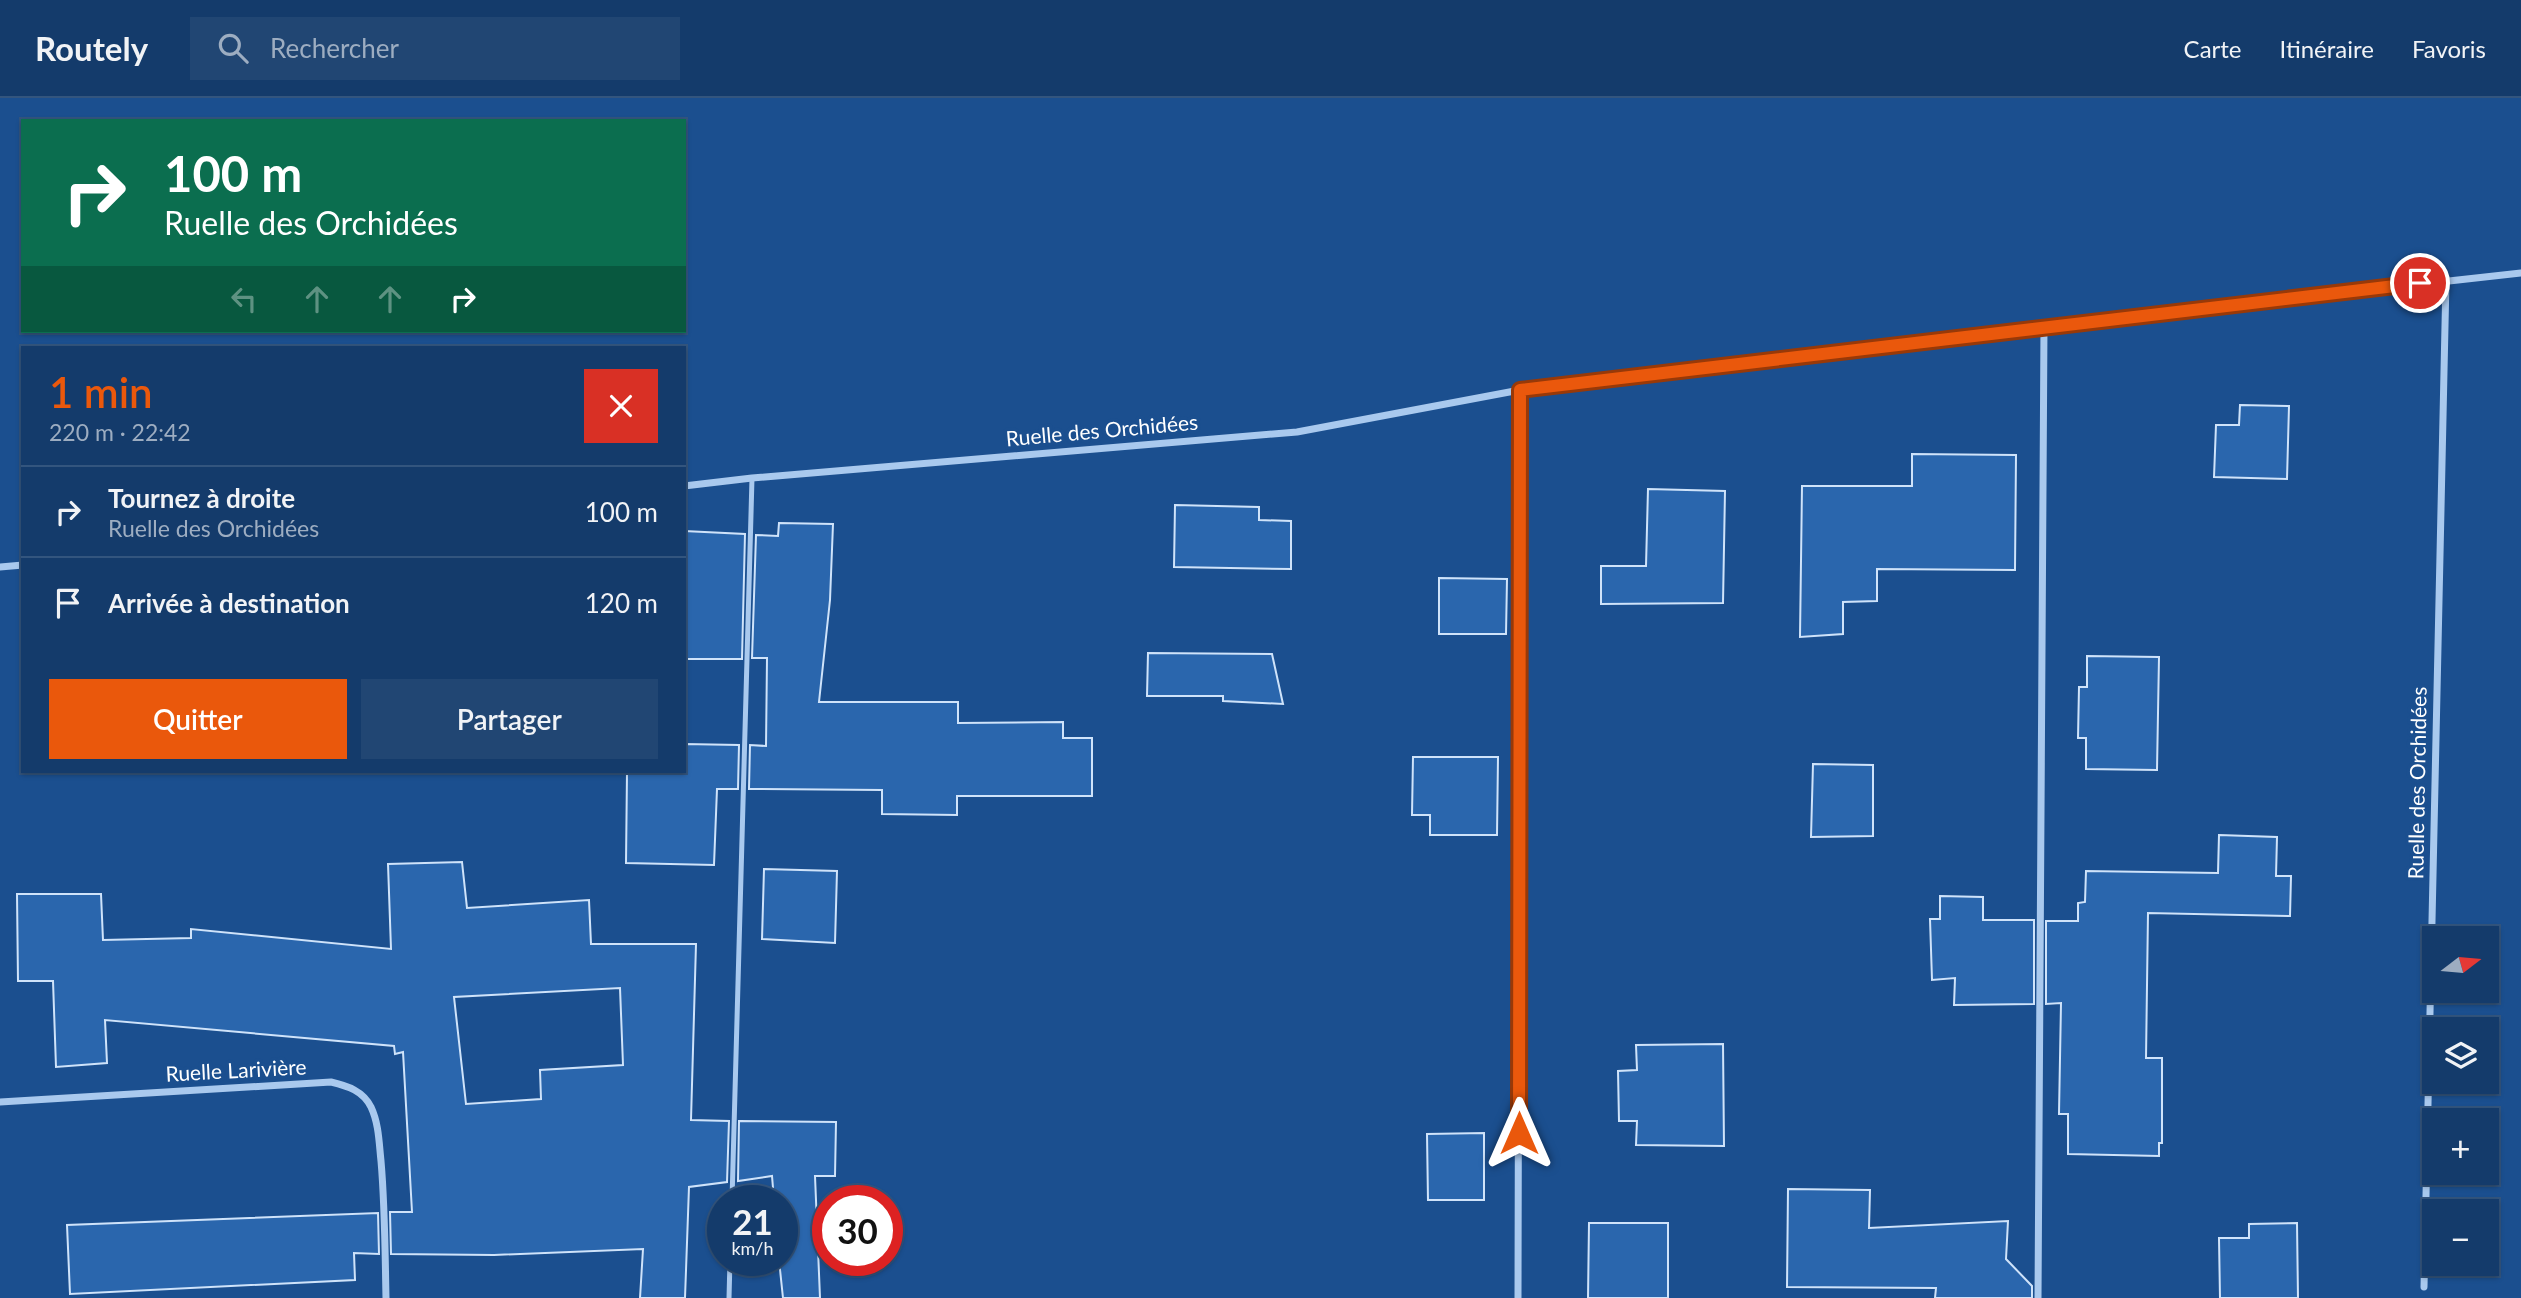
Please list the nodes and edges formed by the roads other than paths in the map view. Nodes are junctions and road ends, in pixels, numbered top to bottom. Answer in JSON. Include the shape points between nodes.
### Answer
{"nodes":[{"id":1,"x":2521,"y":273,"type":"edge"},
{"id":2,"x":2446,"y":280,"type":"junction"},
{"id":3,"x":2044,"y":326,"type":"junction"},
{"id":4,"x":1520,"y":390,"type":"junction"},
{"id":5,"x":752,"y":478,"type":"junction"},
{"id":6,"x":686,"y":486,"type":"edge"},
{"id":7,"x":21,"y":565,"type":"edge"},
{"id":8,"x":0,"y":568,"type":"edge"},
{"id":9,"x":0,"y":1102,"type":"edge"},
{"id":10,"x":732,"y":1185,"type":"edge"},
{"id":11,"x":730,"y":1276,"type":"edge"},
{"id":12,"x":2424,"y":1287,"type":"dead end"},
{"id":13,"x":386,"y":1298,"type":"edge"},
{"id":14,"x":729,"y":1298,"type":"edge"},
{"id":15,"x":1518,"y":1298,"type":"edge"},
{"id":16,"x":2038,"y":1298,"type":"edge"}],
"edges":[{"from":1,"to":2,"type":"street","name":"Ruelle des Orchidées"},
{"from":2,"to":3,"type":"street","name":"Ruelle des Orchidées"},
{"from":2,"to":12,"type":"street","name":"Ruelle des Orchidées"},
{"from":3,"to":4,"type":"street","name":"Ruelle des Orchidées"},
{"from":3,"to":16,"type":"street"},
{"from":4,"to":5,"type":"street","name":"Ruelle des Orchidées","via":[[1297,432]]},
{"from":4,"to":15,"type":"street"},
{"from":5,"to":6,"type":"street","name":"Ruelle des Orchidées"},
{"from":5,"to":10,"type":"lane"},
{"from":7,"to":8,"type":"street"},
{"from":9,"to":13,"type":"street","name":"Ruelle Larivière","via":[[331,1082],[348,1086],[363,1095],[378,1126]]},
{"from":11,"to":14,"type":"lane"}]}
